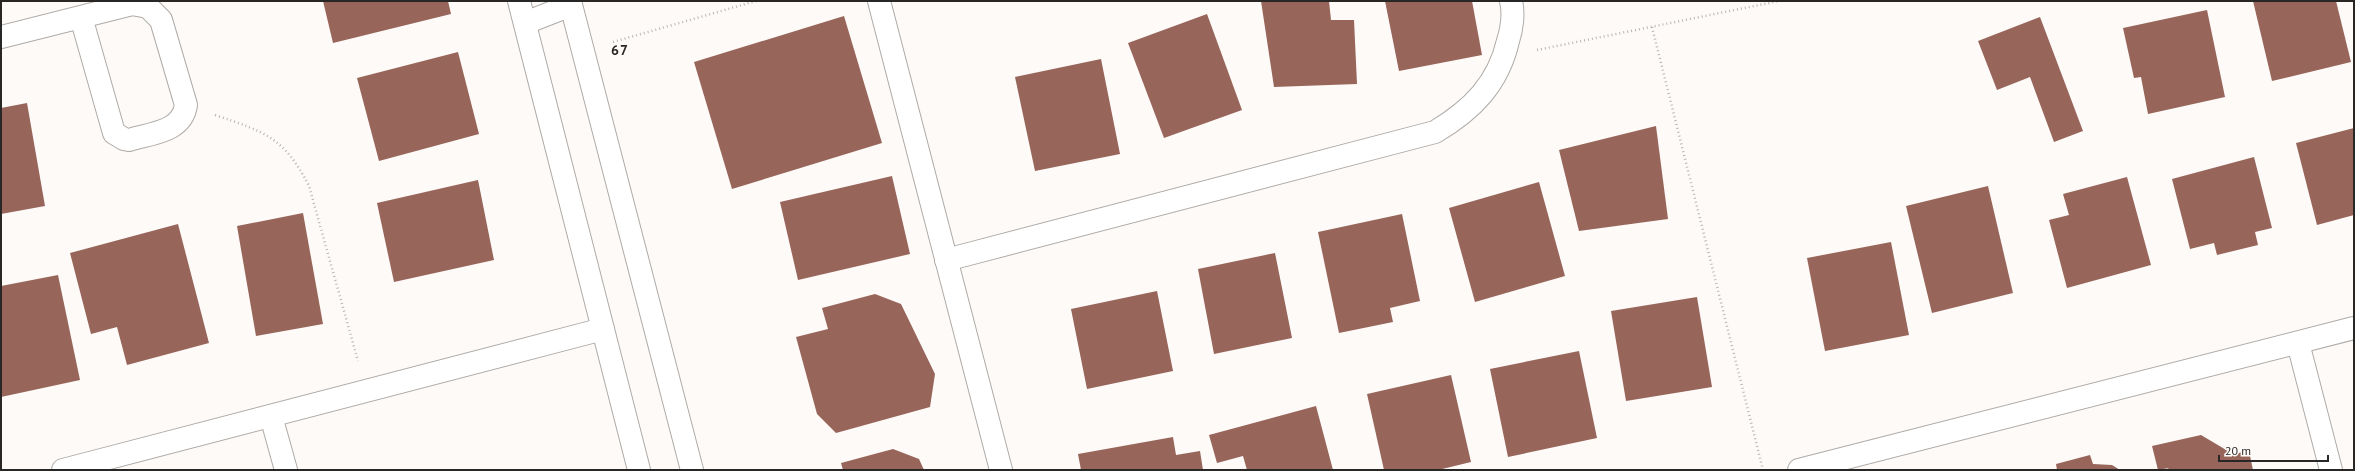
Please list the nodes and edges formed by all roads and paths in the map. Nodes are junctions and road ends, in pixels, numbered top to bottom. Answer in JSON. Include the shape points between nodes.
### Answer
{"nodes":[{"id":1,"x":519,"y":1,"type":"edge"},
{"id":2,"x":756,"y":1,"type":"edge"},
{"id":3,"x":879,"y":1,"type":"edge"},
{"id":4,"x":1510,"y":1,"type":"edge"},
{"id":5,"x":1779,"y":1,"type":"edge"},
{"id":6,"x":571,"y":3,"type":"edge"},
{"id":7,"x":81,"y":17,"type":"junction"},
{"id":8,"x":525,"y":23,"type":"junction"},
{"id":9,"x":1652,"y":27,"type":"junction"},
{"id":10,"x":1,"y":37,"type":"edge"},
{"id":11,"x":583,"y":51,"type":"junction"},
{"id":12,"x":1504,"y":57,"type":"junction"},
{"id":13,"x":186,"y":105,"type":"junction"},
{"id":14,"x":946,"y":260,"type":"junction"},
{"id":15,"x":2354,"y":328,"type":"edge"},
{"id":16,"x":603,"y":329,"type":"junction"},
{"id":17,"x":2298,"y":343,"type":"junction"},
{"id":18,"x":366,"y":391,"type":"junction"},
{"id":19,"x":270,"y":416,"type":"junction"},
{"id":20,"x":63,"y":470,"type":"edge"},
{"id":21,"x":286,"y":470,"type":"edge"},
{"id":22,"x":639,"y":470,"type":"edge"},
{"id":23,"x":692,"y":470,"type":"edge"},
{"id":24,"x":1001,"y":470,"type":"edge"},
{"id":25,"x":1763,"y":470,"type":"edge"},
{"id":26,"x":1799,"y":470,"type":"edge"},
{"id":27,"x":2331,"y":470,"type":"edge"}],
"edges":[{"from":1,"to":8,"type":"street"},
{"from":2,"to":11,"type":"path"},
{"from":3,"to":14,"type":"street"},
{"from":4,"to":12,"type":"street","via":[[1511,31]]},
{"from":5,"to":9,"type":"path"},
{"from":6,"to":8,"type":"street"},
{"from":6,"to":11,"type":"street"},
{"from":7,"to":10,"type":"street"},
{"from":7,"to":13,"type":"street","via":[[132,4],[148,7],[155,13],[164,29]]},
{"from":7,"to":13,"type":"street","via":[[114,133],[129,140],[174,127],[185,115]]},
{"from":8,"to":16,"type":"street"},
{"from":9,"to":12,"type":"path"},
{"from":9,"to":25,"type":"path"},
{"from":11,"to":23,"type":"street"},
{"from":12,"to":14,"type":"street","via":[[1493,81],[1478,102],[1458,119],[1435,132]]},
{"from":13,"to":18,"type":"path","via":[[263,132],[290,155],[301,170],[309,186]]},
{"from":14,"to":24,"type":"street"},
{"from":15,"to":17,"type":"street"},
{"from":16,"to":18,"type":"street"},
{"from":16,"to":22,"type":"street"},
{"from":17,"to":26,"type":"street"},
{"from":17,"to":27,"type":"street"},
{"from":18,"to":19,"type":"street"},
{"from":19,"to":20,"type":"street"},
{"from":19,"to":21,"type":"street"}]}
